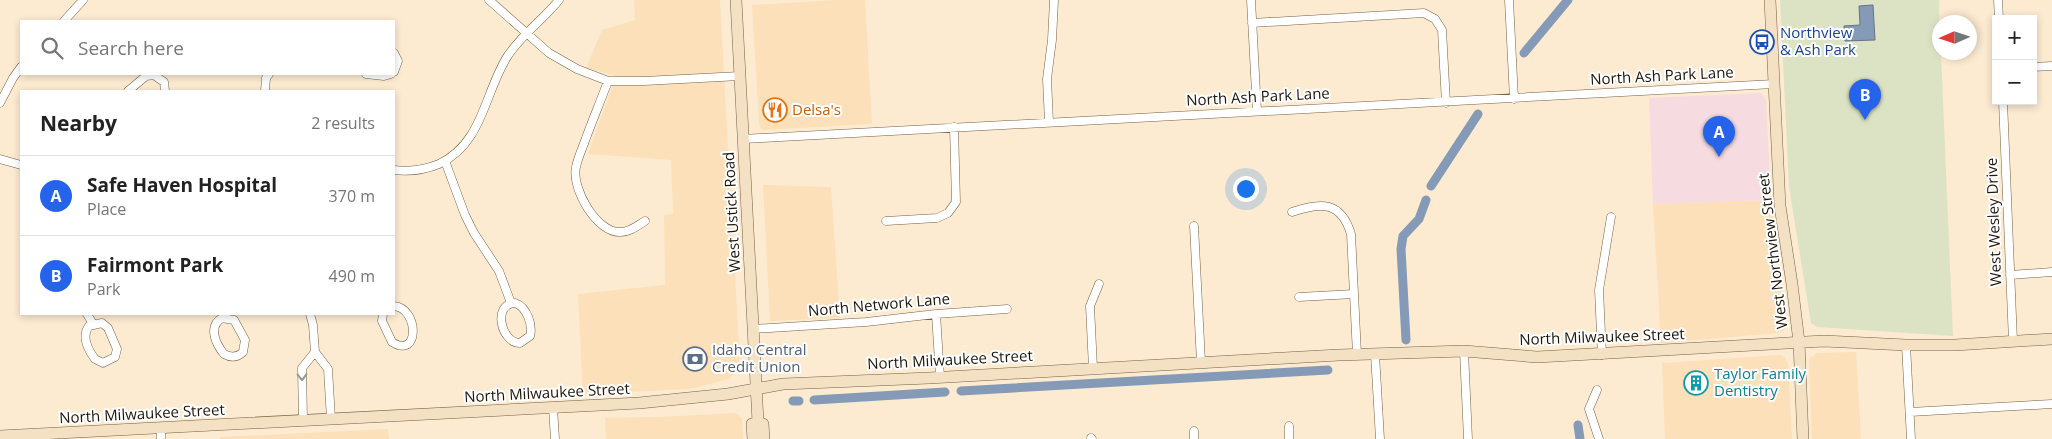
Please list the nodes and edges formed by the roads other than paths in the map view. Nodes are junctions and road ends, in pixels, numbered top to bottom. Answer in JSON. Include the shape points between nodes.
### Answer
{"nodes":[{"id":1,"x":83,"y":0,"type":"edge"},
{"id":2,"x":489,"y":0,"type":"edge"},
{"id":3,"x":559,"y":0,"type":"edge"},
{"id":4,"x":736,"y":0,"type":"edge"},
{"id":5,"x":1054,"y":0,"type":"edge"},
{"id":6,"x":1251,"y":0,"type":"edge"},
{"id":7,"x":1510,"y":0,"type":"edge"},
{"id":8,"x":1770,"y":0,"type":"edge"},
{"id":9,"x":1998,"y":0,"type":"edge"},
{"id":10,"x":1999,"y":15,"type":"edge"},
{"id":11,"x":65,"y":20,"type":"edge"},
{"id":12,"x":1252,"y":23,"type":"junction"},
{"id":13,"x":525,"y":33,"type":"junction"},
{"id":14,"x":395,"y":55,"type":"edge"},
{"id":15,"x":2052,"y":66,"type":"edge"},
{"id":16,"x":395,"y":67,"type":"edge"},
{"id":17,"x":2037,"y":67,"type":"edge"},
{"id":18,"x":20,"y":69,"type":"edge"},
{"id":19,"x":154,"y":75,"type":"edge"},
{"id":20,"x":154,"y":75,"type":"edge"},
{"id":21,"x":268,"y":75,"type":"edge"},
{"id":22,"x":740,"y":76,"type":"junction"},
{"id":23,"x":608,"y":80,"type":"junction"},
{"id":24,"x":1774,"y":84,"type":"junction"},
{"id":25,"x":129,"y":90,"type":"edge"},
{"id":26,"x":165,"y":90,"type":"edge"},
{"id":27,"x":265,"y":90,"type":"edge"},
{"id":28,"x":1514,"y":98,"type":"junction"},
{"id":29,"x":0,"y":103,"type":"edge"},
{"id":30,"x":1446,"y":103,"type":"junction"},
{"id":31,"x":2003,"y":105,"type":"edge"},
{"id":32,"x":1257,"y":111,"type":"junction"},
{"id":33,"x":1049,"y":122,"type":"junction"},
{"id":34,"x":954,"y":127,"type":"junction"},
{"id":35,"x":743,"y":139,"type":"junction"},
{"id":36,"x":0,"y":158,"type":"edge"},
{"id":37,"x":445,"y":161,"type":"junction"},
{"id":38,"x":20,"y":165,"type":"edge"},
{"id":39,"x":395,"y":170,"type":"edge"},
{"id":40,"x":1292,"y":212,"type":"dead end"},
{"id":41,"x":1610,"y":217,"type":"dead end"},
{"id":42,"x":886,"y":220,"type":"dead end"},
{"id":43,"x":644,"y":221,"type":"dead end"},
{"id":44,"x":1194,"y":226,"type":"dead end"},
{"id":45,"x":2052,"y":272,"type":"edge"},
{"id":46,"x":2010,"y":275,"type":"junction"},
{"id":47,"x":1099,"y":284,"type":"dead end"},
{"id":48,"x":1354,"y":294,"type":"junction"},
{"id":49,"x":1298,"y":297,"type":"dead end"},
{"id":50,"x":511,"y":303,"type":"junction"},
{"id":51,"x":395,"y":306,"type":"edge"},
{"id":52,"x":1007,"y":309,"type":"dead end"},
{"id":53,"x":936,"y":314,"type":"junction"},
{"id":54,"x":88,"y":315,"type":"edge"},
{"id":55,"x":310,"y":315,"type":"edge"},
{"id":56,"x":383,"y":315,"type":"edge"},
{"id":57,"x":221,"y":316,"type":"edge"},
{"id":58,"x":93,"y":324,"type":"junction"},
{"id":59,"x":753,"y":329,"type":"junction"},
{"id":60,"x":2052,"y":339,"type":"edge"},
{"id":61,"x":2013,"y":341,"type":"junction"},
{"id":62,"x":1798,"y":342,"type":"junction"},
{"id":63,"x":1906,"y":345,"type":"junction"},
{"id":64,"x":1464,"y":351,"type":"junction"},
{"id":65,"x":315,"y":352,"type":"junction"},
{"id":66,"x":1357,"y":354,"type":"junction"},
{"id":67,"x":1376,"y":354,"type":"junction"},
{"id":68,"x":1602,"y":354,"type":"junction"},
{"id":69,"x":1201,"y":362,"type":"junction"},
{"id":70,"x":1094,"y":368,"type":"junction"},
{"id":71,"x":940,"y":377,"type":"junction"},
{"id":72,"x":756,"y":390,"type":"junction"},
{"id":73,"x":1597,"y":390,"type":"dead end"},
{"id":74,"x":2052,"y":404,"type":"edge"},
{"id":75,"x":553,"y":408,"type":"junction"},
{"id":76,"x":1910,"y":412,"type":"junction"},
{"id":77,"x":330,"y":419,"type":"junction"},
{"id":78,"x":303,"y":420,"type":"junction"},
{"id":79,"x":758,"y":422,"type":"junction"},
{"id":80,"x":1289,"y":426,"type":"dead end"},
{"id":81,"x":161,"y":433,"type":"edge"},
{"id":82,"x":0,"y":436,"type":"edge"},
{"id":83,"x":555,"y":439,"type":"edge"},
{"id":84,"x":753,"y":439,"type":"edge"},
{"id":85,"x":764,"y":439,"type":"edge"},
{"id":86,"x":1289,"y":439,"type":"edge"},
{"id":87,"x":1380,"y":439,"type":"edge"},
{"id":88,"x":1468,"y":439,"type":"edge"},
{"id":89,"x":1599,"y":439,"type":"edge"},
{"id":90,"x":1803,"y":439,"type":"edge"},
{"id":91,"x":1911,"y":439,"type":"edge"}],
"edges":[{"from":1,"to":11,"type":"street"},
{"from":2,"to":13,"type":"street"},
{"from":3,"to":13,"type":"street"},
{"from":4,"to":22,"type":"main road","name":"West Ustick Road"},
{"from":5,"to":33,"type":"street","via":[[1047,79]]},
{"from":6,"to":12,"type":"street"},
{"from":7,"to":28,"type":"street"},
{"from":8,"to":24,"type":"main road","name":"West Northview Street"},
{"from":9,"to":10,"type":"street"},
{"from":12,"to":30,"type":"street","via":[[1424,13],[1435,19],[1442,30]]},
{"from":12,"to":32,"type":"street"},
{"from":13,"to":23,"type":"street","via":[[558,59]]},
{"from":13,"to":37,"type":"street","via":[[501,68],[474,132],[462,148]]},
{"from":14,"to":16,"type":"street","via":[[398,61]]},
{"from":15,"to":17,"type":"street"},
{"from":18,"to":29,"type":"street"},
{"from":19,"to":26,"type":"street","via":[[164,82]]},
{"from":20,"to":25,"type":"street","via":[[146,76]]},
{"from":21,"to":27,"type":"street"},
{"from":22,"to":23,"type":"street"},
{"from":22,"to":35,"type":"main road","name":"West Ustick Road"},
{"from":23,"to":43,"type":"street","via":[[576,167],[577,187],[595,218],[610,231],[630,230]]},
{"from":24,"to":28,"type":"street","name":"North Ash Park Lane"},
{"from":24,"to":62,"type":"main road","name":"West Northview Street","via":[[1780,206]]},
{"from":28,"to":30,"type":"street","name":"North Ash Park Lane"},
{"from":30,"to":32,"type":"street","name":"North Ash Park Lane"},
{"from":31,"to":46,"type":"street","name":"West Wesley Drive"},
{"from":32,"to":33,"type":"street","name":"North Ash Park Lane"},
{"from":33,"to":34,"type":"street","name":"North Ash Park Lane"},
{"from":34,"to":35,"type":"street","name":"North Ash Park Lane"},
{"from":34,"to":42,"type":"street","via":[[956,202],[948,213],[937,218]]},
{"from":35,"to":59,"type":"main road","name":"West Ustick Road"},
{"from":36,"to":38,"type":"street"},
{"from":37,"to":39,"type":"street","via":[[419,170]]},
{"from":37,"to":50,"type":"street","via":[[469,224],[499,271]]},
{"from":40,"to":48,"type":"street","via":[[1321,205],[1331,207],[1344,217],[1351,234]]},
{"from":41,"to":68,"type":"street","via":[[1599,290]]},
{"from":44,"to":69,"type":"street"},
{"from":45,"to":46,"type":"street"},
{"from":46,"to":61,"type":"street","name":"West Wesley Drive"},
{"from":47,"to":70,"type":"street","via":[[1090,306]]},
{"from":48,"to":49,"type":"street"},
{"from":48,"to":66,"type":"street"},
{"from":50,"to":50,"type":"street","via":[[500,316],[508,338],[520,343],[528,340],[531,328],[523,307]]},
{"from":51,"to":56,"type":"street","via":[[406,311],[414,328],[414,336],[409,343],[401,346],[392,342],[382,322]]},
{"from":52,"to":53,"type":"street","name":"North Network Lane"},
{"from":53,"to":59,"type":"street","name":"North Network Lane"},
{"from":53,"to":71,"type":"street"},
{"from":54,"to":58,"type":"street"},
{"from":55,"to":65,"type":"street"},
{"from":57,"to":57,"type":"street","via":[[215,324],[214,333],[224,354],[236,357],[243,352],[246,340],[234,320]]},
{"from":58,"to":58,"type":"street","via":[[86,329],[85,338],[95,359],[108,362],[117,353],[117,345],[106,325]]},
{"from":59,"to":72,"type":"main road","name":"West Ustick Road"},
{"from":60,"to":61,"type":"main road","name":"North Milwaukee Street"},
{"from":61,"to":63,"type":"main road","name":"North Milwaukee Street"},
{"from":62,"to":63,"type":"main road","name":"North Milwaukee Street"},
{"from":62,"to":68,"type":"main road","name":"North Milwaukee Street"},
{"from":62,"to":90,"type":"main road","name":"West Northview Street"},
{"from":63,"to":76,"type":"street"},
{"from":64,"to":67,"type":"main road","name":"North Milwaukee Street"},
{"from":64,"to":68,"type":"main road","name":"North Milwaukee Street","via":[[1537,357]]},
{"from":64,"to":88,"type":"street"},
{"from":65,"to":77,"type":"street","via":[[328,368]]},
{"from":65,"to":78,"type":"street","one_way":true,"via":[[302,368]]},
{"from":66,"to":67,"type":"main road","name":"North Milwaukee Street"},
{"from":66,"to":69,"type":"main road","name":"North Milwaukee Street"},
{"from":67,"to":87,"type":"street"},
{"from":69,"to":70,"type":"main road","name":"North Milwaukee Street"},
{"from":70,"to":71,"type":"main road","name":"North Milwaukee Street"},
{"from":71,"to":72,"type":"main road","name":"North Milwaukee Street","via":[[783,384]]},
{"from":72,"to":75,"type":"main road","name":"North Milwaukee Street","via":[[668,401]]},
{"from":72,"to":79,"type":"main road","name":"West Ustick Road"},
{"from":73,"to":89,"type":"street","via":[[1589,409]]},
{"from":74,"to":76,"type":"street"},
{"from":75,"to":77,"type":"main road","name":"North Milwaukee Street"},
{"from":75,"to":83,"type":"street"},
{"from":76,"to":91,"type":"street"},
{"from":77,"to":78,"type":"main road","name":"North Milwaukee Street"},
{"from":78,"to":81,"type":"main road","name":"North Milwaukee Street"},
{"from":79,"to":84,"type":"main road","name":"West Ustick Road","via":[[752,424]]},
{"from":79,"to":85,"type":"main road","name":"West Ustick Road","via":[[763,424]]},
{"from":80,"to":86,"type":"street"},
{"from":81,"to":82,"type":"main road","name":"North Milwaukee Street"}]}
